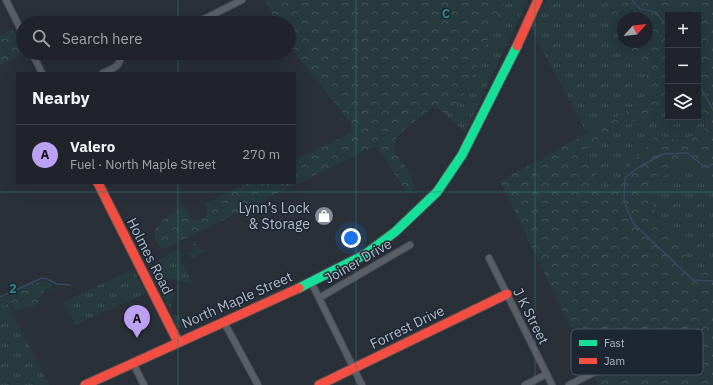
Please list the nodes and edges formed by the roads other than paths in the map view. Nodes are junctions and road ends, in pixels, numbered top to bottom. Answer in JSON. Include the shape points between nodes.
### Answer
{"nodes":[{"id":1,"x":6,"y":0,"type":"edge"},
{"id":2,"x":242,"y":0,"type":"edge"},
{"id":3,"x":538,"y":0,"type":"edge"},
{"id":4,"x":210,"y":16,"type":"edge"},
{"id":5,"x":16,"y":20,"type":"edge"},
{"id":6,"x":36,"y":60,"type":"edge"},
{"id":7,"x":121,"y":60,"type":"edge"},
{"id":8,"x":42,"y":72,"type":"edge"},
{"id":9,"x":105,"y":72,"type":"edge"},
{"id":10,"x":99,"y":184,"type":"edge"},
{"id":11,"x":410,"y":245,"type":"dead end"},
{"id":12,"x":489,"y":258,"type":"dead end"},
{"id":13,"x":311,"y":282,"type":"junction"},
{"id":14,"x":506,"y":294,"type":"junction"},
{"id":15,"x":319,"y":298,"type":"junction"},
{"id":16,"x":224,"y":322,"type":"junction"},
{"id":17,"x":178,"y":342,"type":"junction"},
{"id":18,"x":133,"y":363,"type":"junction"},
{"id":19,"x":354,"y":369,"type":"junction"},
{"id":20,"x":547,"y":374,"type":"junction"},
{"id":21,"x":589,"y":375,"type":"edge"},
{"id":22,"x":85,"y":385,"type":"edge"},
{"id":23,"x":144,"y":385,"type":"edge"},
{"id":24,"x":258,"y":385,"type":"edge"},
{"id":25,"x":319,"y":385,"type":"edge"},
{"id":26,"x":362,"y":385,"type":"edge"},
{"id":27,"x":525,"y":385,"type":"edge"},
{"id":28,"x":552,"y":385,"type":"edge"},
{"id":29,"x":569,"y":385,"type":"edge"}],
"edges":[{"from":1,"to":5,"type":"street"},
{"from":2,"to":4,"type":"street"},
{"from":3,"to":13,"type":"main road","name":"North Maple Street","via":[[462,155],[437,192],[395,232],[364,255]]},
{"from":6,"to":8,"type":"street"},
{"from":7,"to":9,"type":"street","via":[[119,64]]},
{"from":10,"to":17,"type":"main road","name":"Holmes Road"},
{"from":11,"to":15,"type":"street","name":"Joiner Drive"},
{"from":12,"to":14,"type":"street","name":"J K Street"},
{"from":13,"to":15,"type":"street"},
{"from":13,"to":16,"type":"main road","name":"North Maple Street"},
{"from":14,"to":19,"type":"main road","name":"Forrest Drive"},
{"from":14,"to":20,"type":"street","name":"J K Street"},
{"from":15,"to":19,"type":"street"},
{"from":16,"to":17,"type":"main road","name":"North Maple Street"},
{"from":16,"to":24,"type":"street"},
{"from":17,"to":18,"type":"main road","name":"North Maple Street"},
{"from":18,"to":22,"type":"main road","name":"North Maple Street"},
{"from":18,"to":23,"type":"street"},
{"from":19,"to":25,"type":"main road","name":"Forrest Drive"},
{"from":19,"to":26,"type":"street"},
{"from":20,"to":27,"type":"street"},
{"from":20,"to":28,"type":"street","name":"J K Street"},
{"from":21,"to":29,"type":"street"}]}
